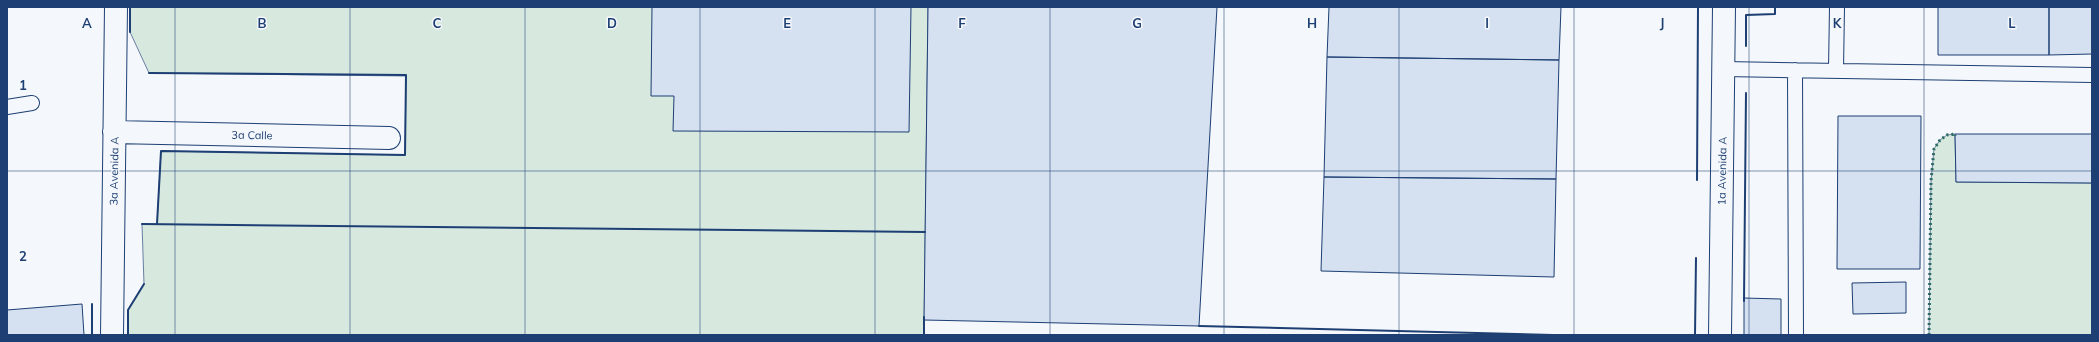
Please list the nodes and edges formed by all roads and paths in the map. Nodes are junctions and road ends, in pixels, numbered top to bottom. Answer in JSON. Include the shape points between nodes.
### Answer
{"nodes":[{"id":1,"x":116,"y":7,"type":"edge"},
{"id":2,"x":1724,"y":7,"type":"edge"},
{"id":3,"x":1837,"y":7,"type":"edge"},
{"id":4,"x":1724,"y":69,"type":"junction"},
{"id":5,"x":1795,"y":70,"type":"junction"},
{"id":6,"x":1836,"y":70,"type":"junction"},
{"id":7,"x":2092,"y":75,"type":"edge"},
{"id":8,"x":32,"y":103,"type":"dead end"},
{"id":9,"x":7,"y":107,"type":"edge"},
{"id":10,"x":114,"y":132,"type":"junction"},
{"id":11,"x":390,"y":138,"type":"dead end"},
{"id":12,"x":112,"y":335,"type":"edge"},
{"id":13,"x":1720,"y":335,"type":"edge"},
{"id":14,"x":1796,"y":335,"type":"edge"}],
"edges":[{"from":1,"to":10,"type":"street","name":"3a Avenida A"},
{"from":2,"to":4,"type":"street","name":"1a Avenida A"},
{"from":3,"to":6,"type":"lane"},
{"from":4,"to":5,"type":"lane"},
{"from":4,"to":13,"type":"street","name":"1a Avenida A"},
{"from":5,"to":6,"type":"lane"},
{"from":5,"to":14,"type":"lane"},
{"from":6,"to":7,"type":"lane"},
{"from":8,"to":9,"type":"lane"},
{"from":10,"to":11,"type":"street","name":"3a Calle"},
{"from":10,"to":12,"type":"street","name":"3a Avenida A"}]}
